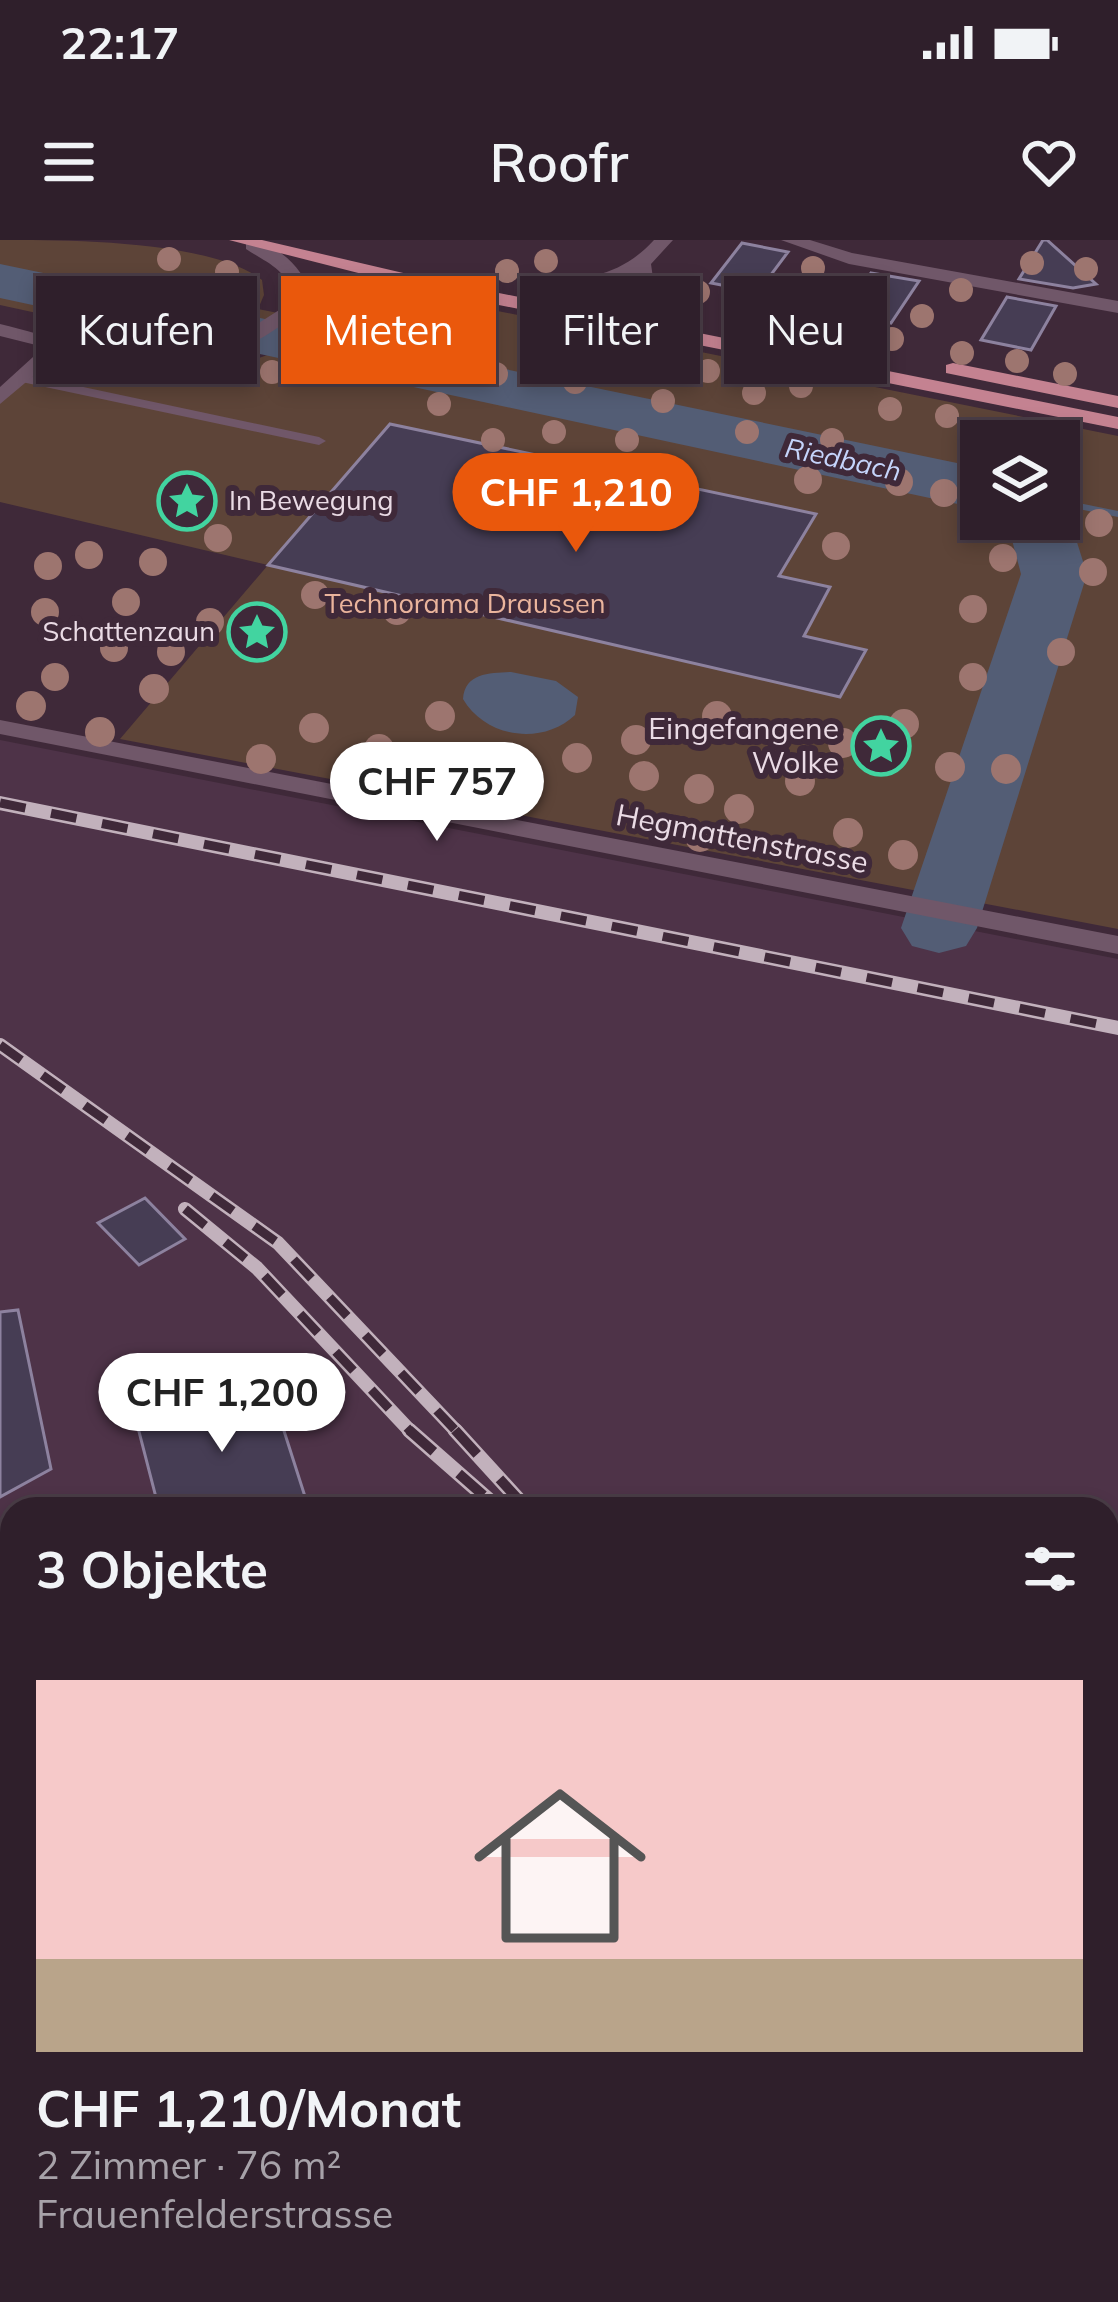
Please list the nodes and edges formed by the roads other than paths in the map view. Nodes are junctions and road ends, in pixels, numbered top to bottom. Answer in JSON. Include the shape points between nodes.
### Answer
{"nodes":[{"id":1,"x":293,"y":240,"type":"edge"},
{"id":2,"x":664,"y":240,"type":"edge"},
{"id":3,"x":790,"y":240,"type":"edge"},
{"id":4,"x":245,"y":243,"type":"edge"},
{"id":5,"x":643,"y":267,"type":"junction"},
{"id":6,"x":296,"y":276,"type":"edge"},
{"id":7,"x":390,"y":276,"type":"edge"},
{"id":8,"x":613,"y":276,"type":"edge"},
{"id":9,"x":643,"y":276,"type":"edge"},
{"id":10,"x":520,"y":284,"type":"edge"},
{"id":11,"x":496,"y":298,"type":"edge"},
{"id":12,"x":1118,"y":307,"type":"edge"},
{"id":13,"x":700,"y":319,"type":"edge"},
{"id":14,"x":0,"y":329,"type":"edge"},
{"id":15,"x":36,"y":337,"type":"edge"},
{"id":16,"x":36,"y":365,"type":"edge"},
{"id":17,"x":22,"y":378,"type":"junction"},
{"id":18,"x":0,"y":398,"type":"edge"},
{"id":19,"x":1118,"y":402,"type":"edge"},
{"id":20,"x":1118,"y":423,"type":"edge"},
{"id":21,"x":319,"y":441,"type":"dead end"},
{"id":22,"x":0,"y":727,"type":"edge"},
{"id":23,"x":1118,"y":945,"type":"edge"}],
"edges":[{"from":1,"to":10,"type":"main road"},
{"from":2,"to":5,"type":"street"},
{"from":3,"to":12,"type":"street","via":[[848,258]]},
{"from":4,"to":6,"type":"street"},
{"from":4,"to":7,"type":"main road"},
{"from":5,"to":8,"type":"street"},
{"from":5,"to":9,"type":"street"},
{"from":11,"to":20,"type":"main road"},
{"from":13,"to":19,"type":"main road"},
{"from":14,"to":15,"type":"street"},
{"from":16,"to":17,"type":"street"},
{"from":17,"to":18,"type":"street"},
{"from":17,"to":21,"type":"lane"},
{"from":22,"to":23,"type":"street","name":"Hegmattenstrasse"}]}
